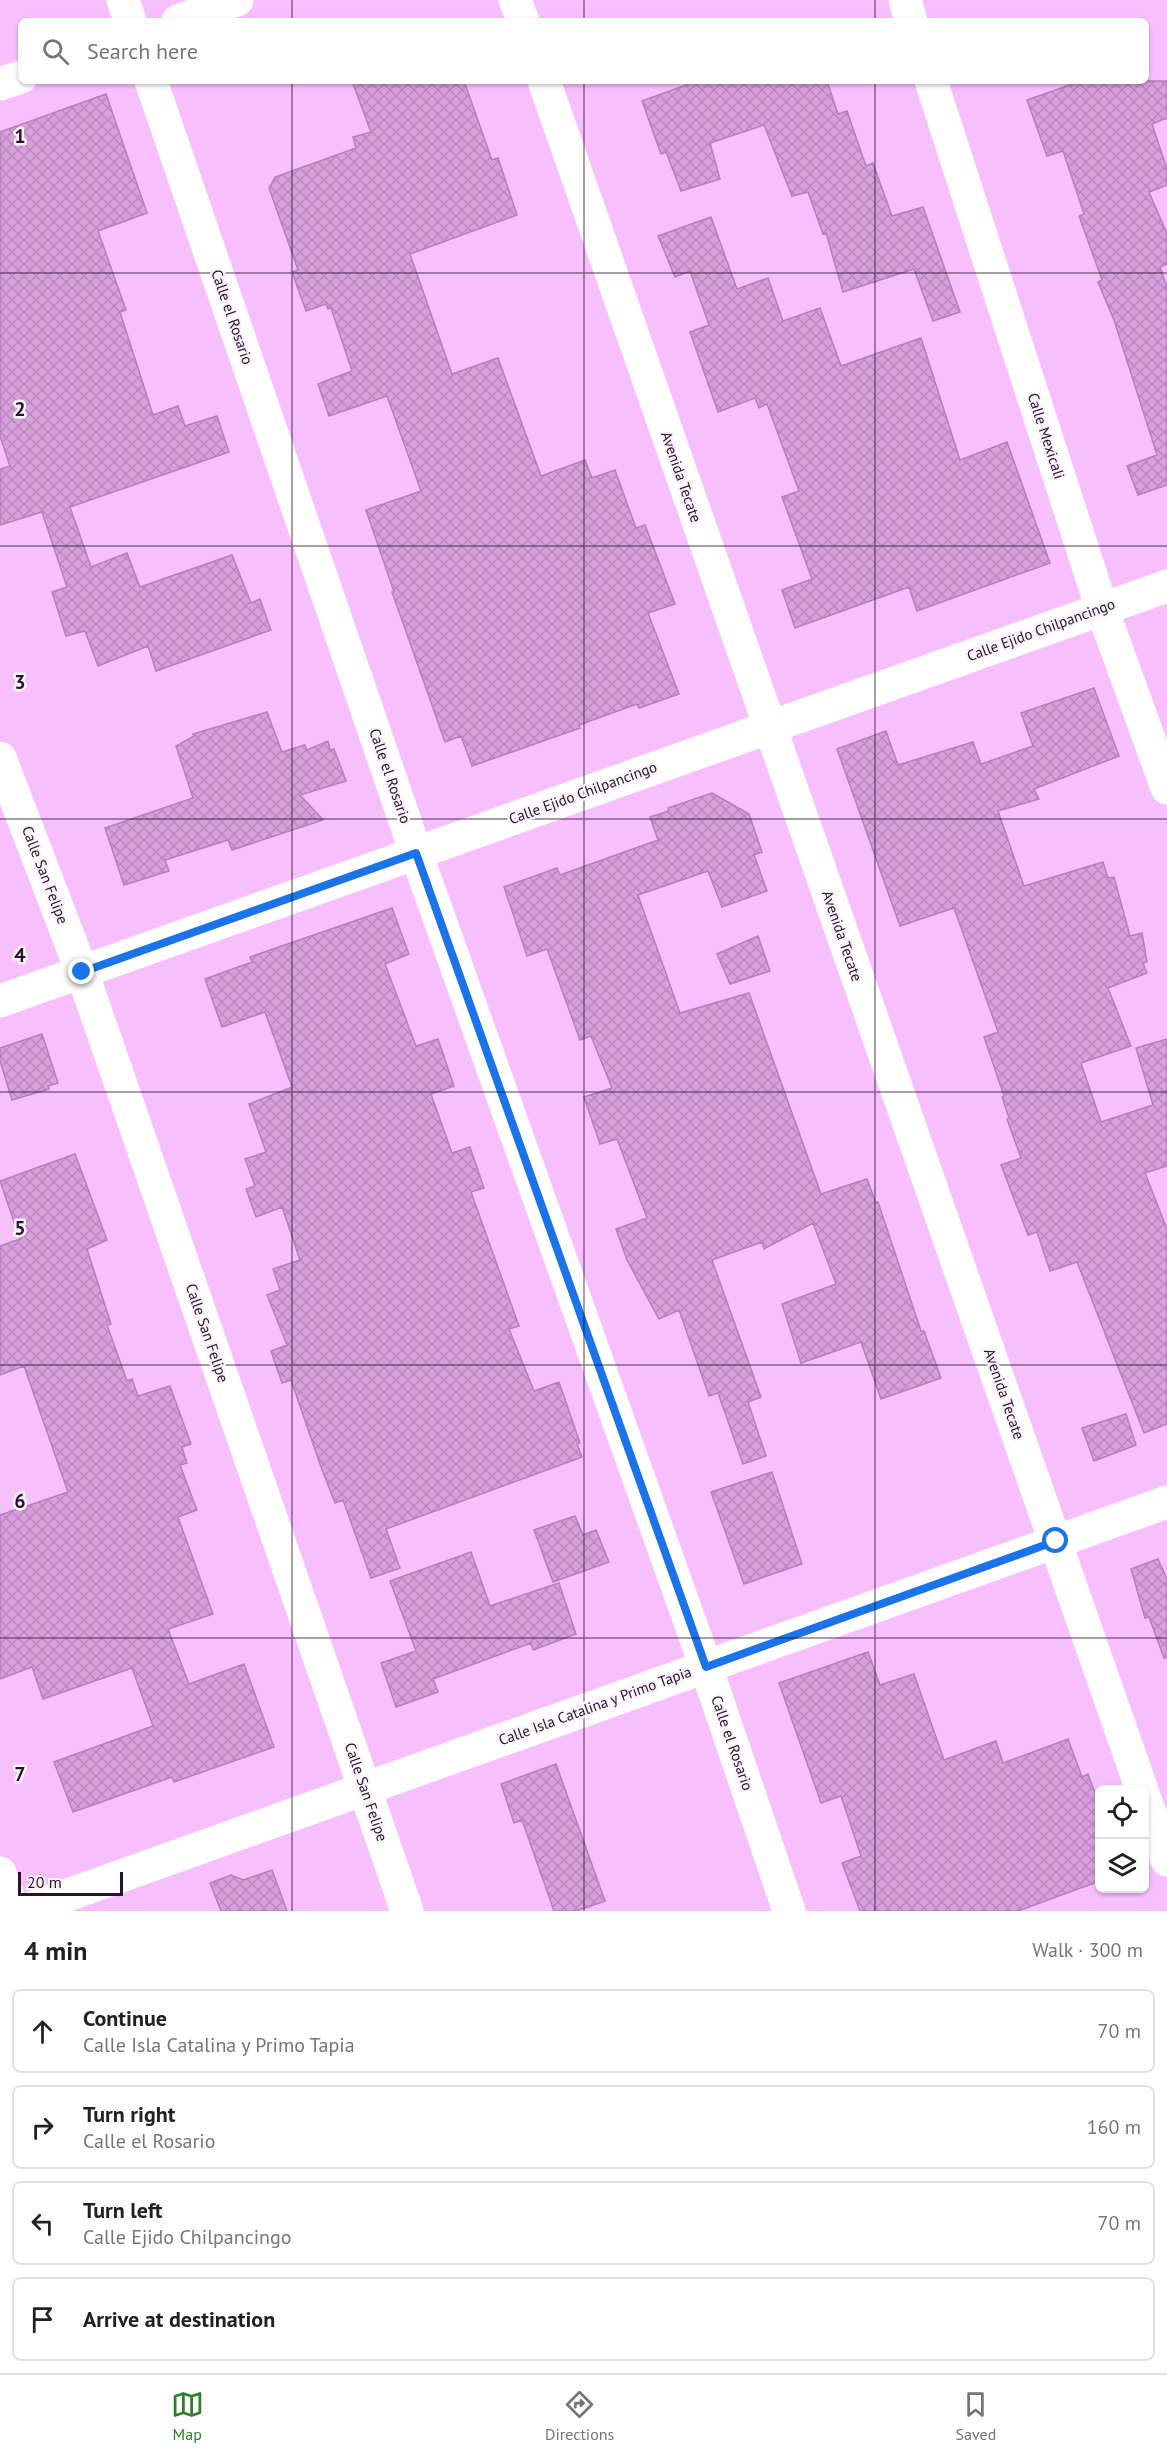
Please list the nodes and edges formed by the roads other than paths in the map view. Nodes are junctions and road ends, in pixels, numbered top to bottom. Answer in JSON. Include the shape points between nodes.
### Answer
{"nodes":[{"id":1,"x":123,"y":0,"type":"edge"},
{"id":2,"x":237,"y":0,"type":"edge"},
{"id":3,"x":516,"y":0,"type":"edge"},
{"id":4,"x":905,"y":0,"type":"edge"},
{"id":5,"x":129,"y":18,"type":"edge"},
{"id":6,"x":186,"y":18,"type":"edge"},
{"id":7,"x":522,"y":18,"type":"edge"},
{"id":8,"x":910,"y":18,"type":"edge"},
{"id":9,"x":18,"y":78,"type":"edge"},
{"id":10,"x":0,"y":84,"type":"edge"},
{"id":11,"x":152,"y":84,"type":"edge"},
{"id":12,"x":545,"y":84,"type":"edge"},
{"id":13,"x":932,"y":84,"type":"edge"},
{"id":14,"x":1167,"y":586,"type":"edge"},
{"id":15,"x":1102,"y":609,"type":"junction"},
{"id":16,"x":769,"y":727,"type":"junction"},
{"id":17,"x":0,"y":758,"type":"edge"},
{"id":18,"x":1167,"y":788,"type":"edge"},
{"id":19,"x":416,"y":853,"type":"junction"},
{"id":20,"x":82,"y":972,"type":"junction"},
{"id":21,"x":0,"y":1001,"type":"edge"},
{"id":22,"x":1167,"y":1502,"type":"edge"},
{"id":23,"x":1056,"y":1541,"type":"junction"},
{"id":24,"x":706,"y":1667,"type":"junction"},
{"id":25,"x":1140,"y":1785,"type":"edge"},
{"id":26,"x":365,"y":1789,"type":"junction"},
{"id":27,"x":1149,"y":1810,"type":"edge"},
{"id":28,"x":1167,"y":1860,"type":"edge"},
{"id":29,"x":0,"y":1873,"type":"edge"},
{"id":30,"x":13,"y":1911,"type":"edge"},
{"id":31,"x":24,"y":1911,"type":"edge"},
{"id":32,"x":407,"y":1911,"type":"edge"},
{"id":33,"x":789,"y":1911,"type":"edge"}],
"edges":[{"from":1,"to":5,"type":"street"},
{"from":2,"to":6,"type":"street"},
{"from":3,"to":7,"type":"street"},
{"from":4,"to":8,"type":"street"},
{"from":9,"to":10,"type":"street"},
{"from":11,"to":19,"type":"street","name":"Calle el Rosario"},
{"from":12,"to":16,"type":"street","name":"Avenida Tecate"},
{"from":13,"to":15,"type":"street","name":"Calle Mexicali"},
{"from":14,"to":15,"type":"street","name":"Calle Ejido Chilpancingo"},
{"from":15,"to":16,"type":"street","name":"Calle Ejido Chilpancingo"},
{"from":15,"to":18,"type":"street","name":"Calle Mexicali"},
{"from":16,"to":19,"type":"street","name":"Calle Ejido Chilpancingo"},
{"from":16,"to":23,"type":"street","name":"Avenida Tecate"},
{"from":17,"to":20,"type":"street","name":"Calle San Felipe"},
{"from":19,"to":20,"type":"street","name":"Calle Ejido Chilpancingo"},
{"from":19,"to":24,"type":"street","name":"Calle el Rosario"},
{"from":20,"to":21,"type":"street","name":"Calle Ejido Chilpancingo"},
{"from":20,"to":26,"type":"street","name":"Calle San Felipe"},
{"from":22,"to":23,"type":"street","name":"Calle Isla Catalina y Primo Tapia"},
{"from":23,"to":24,"type":"street","name":"Calle Isla Catalina y Primo Tapia"},
{"from":23,"to":25,"type":"street","name":"Avenida Tecate"},
{"from":24,"to":26,"type":"street","name":"Calle Isla Catalina y Primo Tapia"},
{"from":24,"to":33,"type":"street","name":"Calle el Rosario"},
{"from":26,"to":31,"type":"street","name":"Calle Isla Catalina y Primo Tapia"},
{"from":26,"to":32,"type":"street","name":"Calle San Felipe"},
{"from":27,"to":28,"type":"street"},
{"from":29,"to":30,"type":"street"}]}
